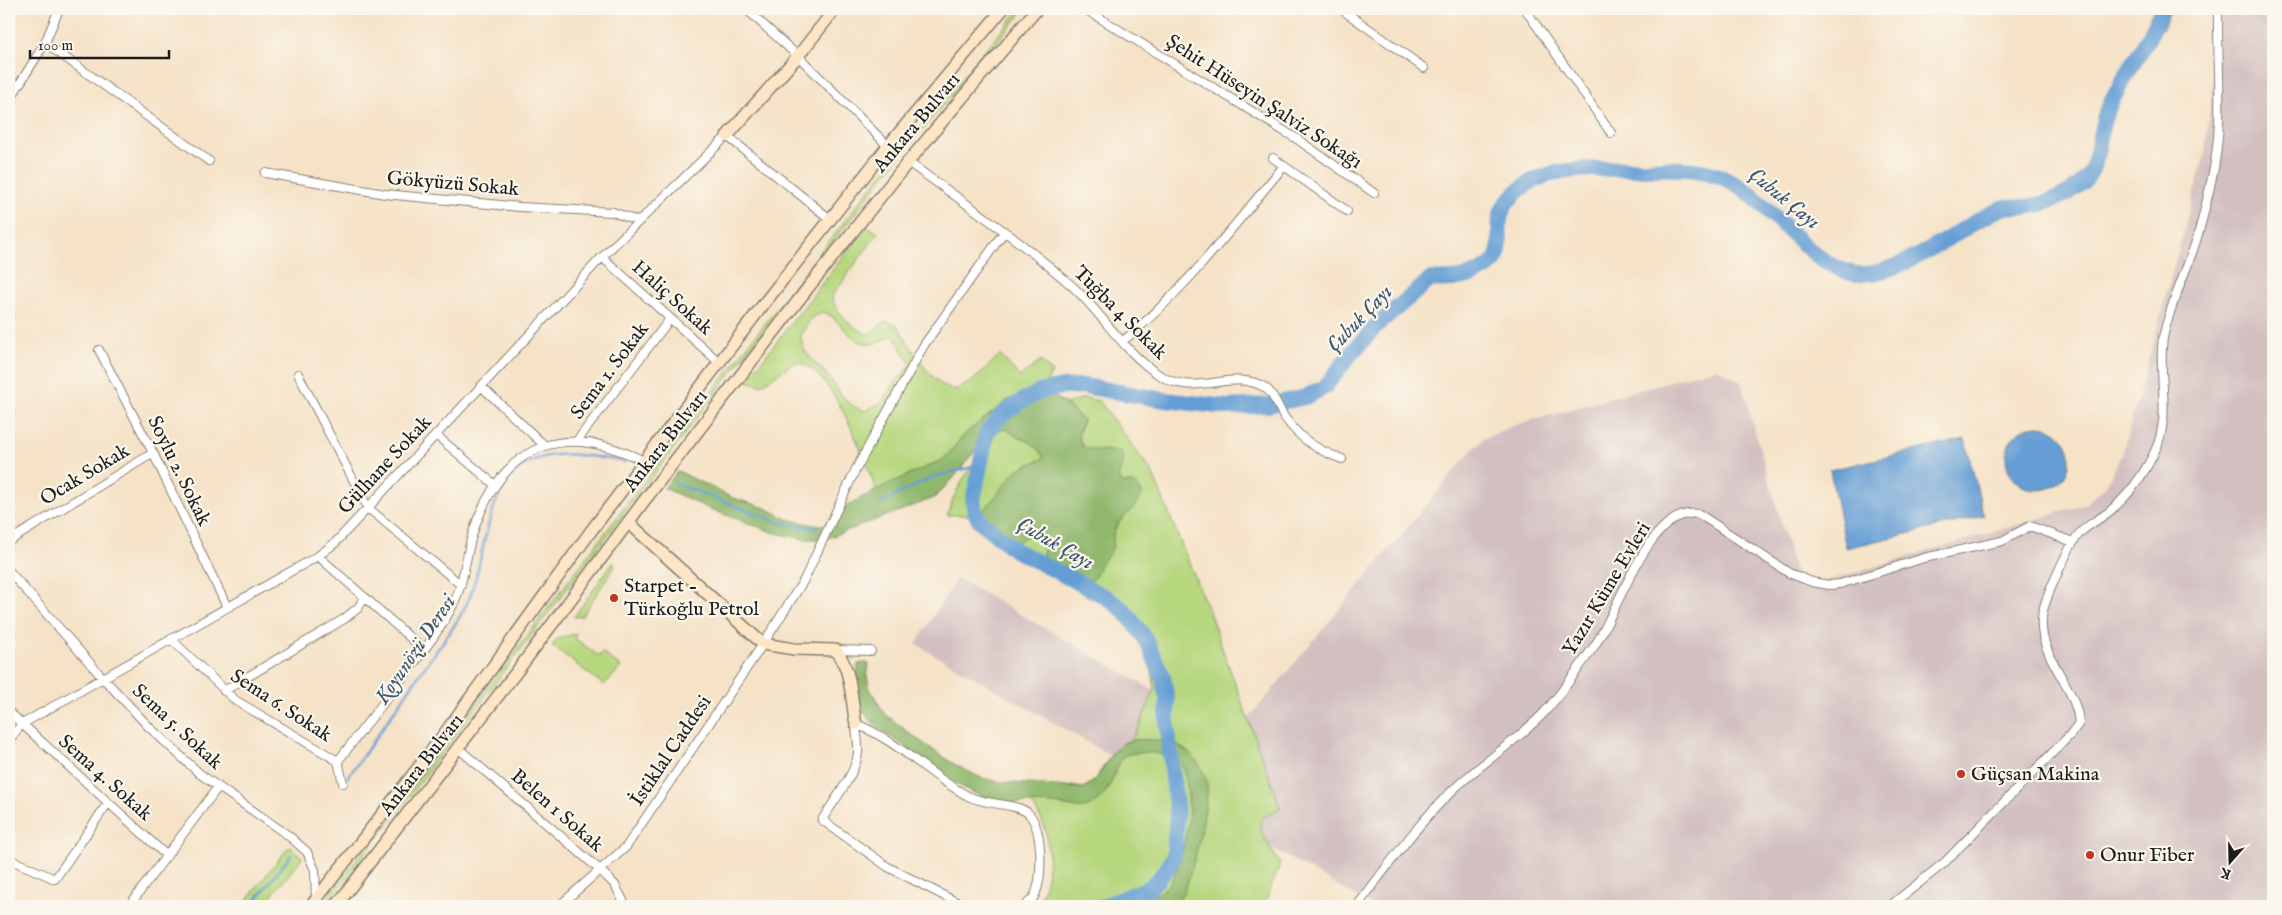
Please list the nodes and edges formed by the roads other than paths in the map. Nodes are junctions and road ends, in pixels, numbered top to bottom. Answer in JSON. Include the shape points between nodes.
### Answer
{"nodes":[{"id":1,"x":59,"y":9,"type":"edge"},
{"id":2,"x":746,"y":9,"type":"edge"},
{"id":3,"x":835,"y":9,"type":"edge"},
{"id":4,"x":1003,"y":9,"type":"edge"},
{"id":5,"x":1037,"y":9,"type":"edge"},
{"id":6,"x":1085,"y":9,"type":"edge"},
{"id":7,"x":1341,"y":9,"type":"edge"},
{"id":8,"x":1357,"y":9,"type":"edge"},
{"id":9,"x":1525,"y":9,"type":"edge"},
{"id":10,"x":2218,"y":9,"type":"edge"},
{"id":11,"x":1352,"y":16,"type":"junction"},
{"id":12,"x":45,"y":43,"type":"junction"},
{"id":13,"x":798,"y":56,"type":"junction"},
{"id":14,"x":1424,"y":68,"type":"dead end"},
{"id":15,"x":9,"y":101,"type":"edge"},
{"id":16,"x":1611,"y":133,"type":"dead end"},
{"id":17,"x":727,"y":136,"type":"junction"},
{"id":18,"x":888,"y":146,"type":"junction"},
{"id":19,"x":1273,"y":158,"type":"dead end"},
{"id":20,"x":209,"y":160,"type":"dead end"},
{"id":21,"x":908,"y":162,"type":"junction"},
{"id":22,"x":1284,"y":166,"type":"junction"},
{"id":23,"x":265,"y":173,"type":"dead end"},
{"id":24,"x":1374,"y":192,"type":"dead end"},
{"id":25,"x":1347,"y":211,"type":"dead end"},
{"id":26,"x":830,"y":219,"type":"junction"},
{"id":27,"x":637,"y":221,"type":"junction"},
{"id":28,"x":1004,"y":232,"type":"junction"},
{"id":29,"x":602,"y":257,"type":"junction"},
{"id":30,"x":670,"y":319,"type":"junction"},
{"id":31,"x":1123,"y":341,"type":"junction"},
{"id":32,"x":99,"y":350,"type":"dead end"},
{"id":33,"x":720,"y":363,"type":"junction"},
{"id":34,"x":298,"y":374,"type":"dead end"},
{"id":35,"x":481,"y":386,"type":"junction"},
{"id":36,"x":436,"y":435,"type":"junction"},
{"id":37,"x":576,"y":442,"type":"junction"},
{"id":38,"x":544,"y":445,"type":"junction"},
{"id":39,"x":153,"y":453,"type":"junction"},
{"id":40,"x":1342,"y":459,"type":"dead end"},
{"id":41,"x":644,"y":461,"type":"junction"},
{"id":42,"x":495,"y":485,"type":"junction"},
{"id":43,"x":368,"y":508,"type":"junction"},
{"id":44,"x":628,"y":522,"type":"junction"},
{"id":45,"x":9,"y":541,"type":"edge"},
{"id":46,"x":2073,"y":542,"type":"junction"},
{"id":47,"x":318,"y":556,"type":"junction"},
{"id":48,"x":9,"y":571,"type":"edge"},
{"id":49,"x":12,"y":580,"type":"edge"},
{"id":50,"x":461,"y":585,"type":"junction"},
{"id":51,"x":365,"y":597,"type":"junction"},
{"id":52,"x":227,"y":607,"type":"junction"},
{"id":53,"x":171,"y":639,"type":"junction"},
{"id":54,"x":763,"y":644,"type":"junction"},
{"id":55,"x":424,"y":650,"type":"junction"},
{"id":56,"x":836,"y":650,"type":"junction"},
{"id":57,"x":872,"y":651,"type":"dead end"},
{"id":58,"x":103,"y":678,"type":"junction"},
{"id":59,"x":224,"y":691,"type":"junction"},
{"id":60,"x":9,"y":712,"type":"edge"},
{"id":61,"x":22,"y":724,"type":"junction"},
{"id":62,"x":856,"y":724,"type":"junction"},
{"id":63,"x":9,"y":740,"type":"edge"},
{"id":64,"x":458,"y":748,"type":"junction"},
{"id":65,"x":338,"y":761,"type":"junction"},
{"id":66,"x":343,"y":783,"type":"dead end"},
{"id":67,"x":218,"y":787,"type":"junction"},
{"id":68,"x":108,"y":803,"type":"junction"},
{"id":69,"x":167,"y":856,"type":"junction"},
{"id":70,"x":9,"y":859,"type":"edge"},
{"id":71,"x":600,"y":870,"type":"junction"},
{"id":72,"x":313,"y":903,"type":"edge"},
{"id":73,"x":129,"y":906,"type":"edge"},
{"id":74,"x":336,"y":906,"type":"edge"},
{"id":75,"x":559,"y":906,"type":"edge"},
{"id":76,"x":626,"y":906,"type":"edge"},
{"id":77,"x":964,"y":906,"type":"edge"},
{"id":78,"x":1025,"y":906,"type":"edge"},
{"id":79,"x":1357,"y":906,"type":"edge"},
{"id":80,"x":1890,"y":906,"type":"edge"}],
"edges":[{"from":1,"to":12,"type":"street"},
{"from":2,"to":13,"type":"street"},
{"from":3,"to":13,"type":"main road"},
{"from":4,"to":18,"type":"main road","name":"Ankara Bulvarı"},
{"from":5,"to":21,"type":"main road","name":"Ankara Bulvarı"},
{"from":6,"to":24,"type":"street","name":"Şehit Hüseyin Şalviz Sokağı","via":[[1297,138]]},
{"from":7,"to":11,"type":"street"},
{"from":8,"to":11,"type":"street"},
{"from":9,"to":16,"type":"street"},
{"from":10,"to":46,"type":"street","via":[[2220,120],[2217,152],[2194,247],[2163,339],[2164,405],[2156,451],[2125,497]]},
{"from":11,"to":14,"type":"street"},
{"from":12,"to":15,"type":"street"},
{"from":12,"to":20,"type":"street"},
{"from":13,"to":17,"type":"main road"},
{"from":13,"to":18,"type":"street"},
{"from":17,"to":26,"type":"street"},
{"from":17,"to":27,"type":"street","name":"Gülhane Sokak"},
{"from":18,"to":26,"type":"main road","name":"Ankara Bulvarı"},
{"from":19,"to":22,"type":"street"},
{"from":21,"to":28,"type":"street","name":"Tuğba 4 Sokak"},
{"from":21,"to":44,"type":"main road","name":"Ankara Bulvarı"},
{"from":22,"to":25,"type":"street"},
{"from":22,"to":31,"type":"street","via":[[1171,296],[1146,323]]},
{"from":23,"to":27,"type":"street","name":"Gökyüzü Sokak","via":[[385,194],[613,212]]},
{"from":26,"to":33,"type":"main road","name":"Ankara Bulvarı"},
{"from":27,"to":29,"type":"street","name":"Gülhane Sokak"},
{"from":28,"to":31,"type":"street","name":"Tuğba 4 Sokak","via":[[1084,297]]},
{"from":28,"to":54,"type":"street","name":"İstiklal Caddesi","via":[[924,345],[854,472],[804,580]]},
{"from":29,"to":30,"type":"street","name":"Haliç Sokak"},
{"from":29,"to":35,"type":"street","name":"Gülhane Sokak"},
{"from":30,"to":33,"type":"street","name":"Haliç Sokak"},
{"from":30,"to":37,"type":"street","name":"Sema 1. Sokak"},
{"from":31,"to":40,"type":"street","name":"Tuğba 4 Sokak","via":[[1154,372],[1176,384],[1192,386],[1246,381],[1265,387],[1285,418],[1312,447]]},
{"from":32,"to":39,"type":"street","name":"Soylu 2. Sokak"},
{"from":33,"to":41,"type":"main road","name":"Ankara Bulvarı"},
{"from":34,"to":43,"type":"street"},
{"from":35,"to":36,"type":"street","name":"Gülhane Sokak"},
{"from":35,"to":38,"type":"street"},
{"from":36,"to":42,"type":"street"},
{"from":36,"to":43,"type":"street","name":"Gülhane Sokak"},
{"from":37,"to":38,"type":"street","name":"Sema 1. Sokak"},
{"from":37,"to":41,"type":"street","name":"Sema 1. Sokak","via":[[610,448]]},
{"from":38,"to":42,"type":"street","name":"Sema 1. Sokak","via":[[514,464]]},
{"from":39,"to":45,"type":"street","name":"Ocak Sokak"},
{"from":39,"to":52,"type":"street","name":"Soylu 2. Sokak"},
{"from":41,"to":72,"type":"main road","name":"Ankara Bulvarı","via":[[442,737]]},
{"from":42,"to":50,"type":"street","name":"Sema 1. Sokak","via":[[476,522]]},
{"from":43,"to":47,"type":"street","name":"Gülhane Sokak"},
{"from":43,"to":50,"type":"street"},
{"from":44,"to":54,"type":"main road"},
{"from":44,"to":64,"type":"main road","name":"Ankara Bulvarı"},
{"from":46,"to":79,"type":"street","name":"Yazır Küme Evleri","via":[[2030,526],[2002,541],[1924,558],[1829,585],[1798,578],[1699,514],[1690,512],[1674,517],[1651,542],[1626,584],[1602,636],[1548,708],[1529,728],[1453,790]]},
{"from":46,"to":80,"type":"street","via":[[2043,611],[2042,626],[2047,651],[2072,697],[2079,723],[1944,863]]},
{"from":47,"to":51,"type":"street"},
{"from":47,"to":52,"type":"street","name":"Gülhane Sokak"},
{"from":48,"to":49,"type":"street","name":"Sema 5. Sokak"},
{"from":49,"to":58,"type":"street","name":"Sema 5. Sokak"},
{"from":50,"to":55,"type":"street","name":"Sema 1. Sokak","via":[[441,626]]},
{"from":51,"to":55,"type":"street"},
{"from":51,"to":59,"type":"street","via":[[358,608],[344,619]]},
{"from":52,"to":53,"type":"street","name":"Gülhane Sokak"},
{"from":53,"to":58,"type":"street","name":"Gülhane Sokak"},
{"from":53,"to":59,"type":"street","name":"Sema 6. Sokak"},
{"from":54,"to":56,"type":"main road"},
{"from":54,"to":71,"type":"street","name":"İstiklal Caddesi","via":[[633,837]]},
{"from":55,"to":65,"type":"street","name":"Sema 1. Sokak"},
{"from":56,"to":57,"type":"street"},
{"from":56,"to":62,"type":"main road","via":[[847,670]]},
{"from":58,"to":61,"type":"street","name":"Gülhane Sokak"},
{"from":58,"to":67,"type":"street","name":"Sema 5. Sokak","via":[[149,727]]},
{"from":59,"to":65,"type":"street","name":"Sema 6. Sokak"},
{"from":60,"to":61,"type":"street","name":"Sema 4. Sokak"},
{"from":61,"to":63,"type":"street","name":"Gülhane Sokak"},
{"from":61,"to":68,"type":"street","name":"Sema 4. Sokak"},
{"from":62,"to":77,"type":"street","via":[[856,762],[822,820],[888,867]]},
{"from":62,"to":78,"type":"street","via":[[877,733],[969,797],[1017,808],[1031,816],[1038,832],[1040,856],[1035,896]]},
{"from":64,"to":71,"type":"street","name":"Belen 1 Sokak"},
{"from":64,"to":74,"type":"main road","name":"Ankara Bulvarı"},
{"from":65,"to":66,"type":"street","name":"Sema 6. Sokak"},
{"from":67,"to":69,"type":"street"},
{"from":67,"to":72,"type":"street","name":"Sema 5. Sokak","via":[[307,852],[315,870]]},
{"from":68,"to":69,"type":"street","name":"Sema 4. Sokak"},
{"from":68,"to":70,"type":"street","via":[[55,879]]},
{"from":69,"to":73,"type":"street"},
{"from":71,"to":75,"type":"street","name":"İstiklal Caddesi"},
{"from":71,"to":76,"type":"street","name":"Belen 1 Sokak","via":[[615,885]]}]}
